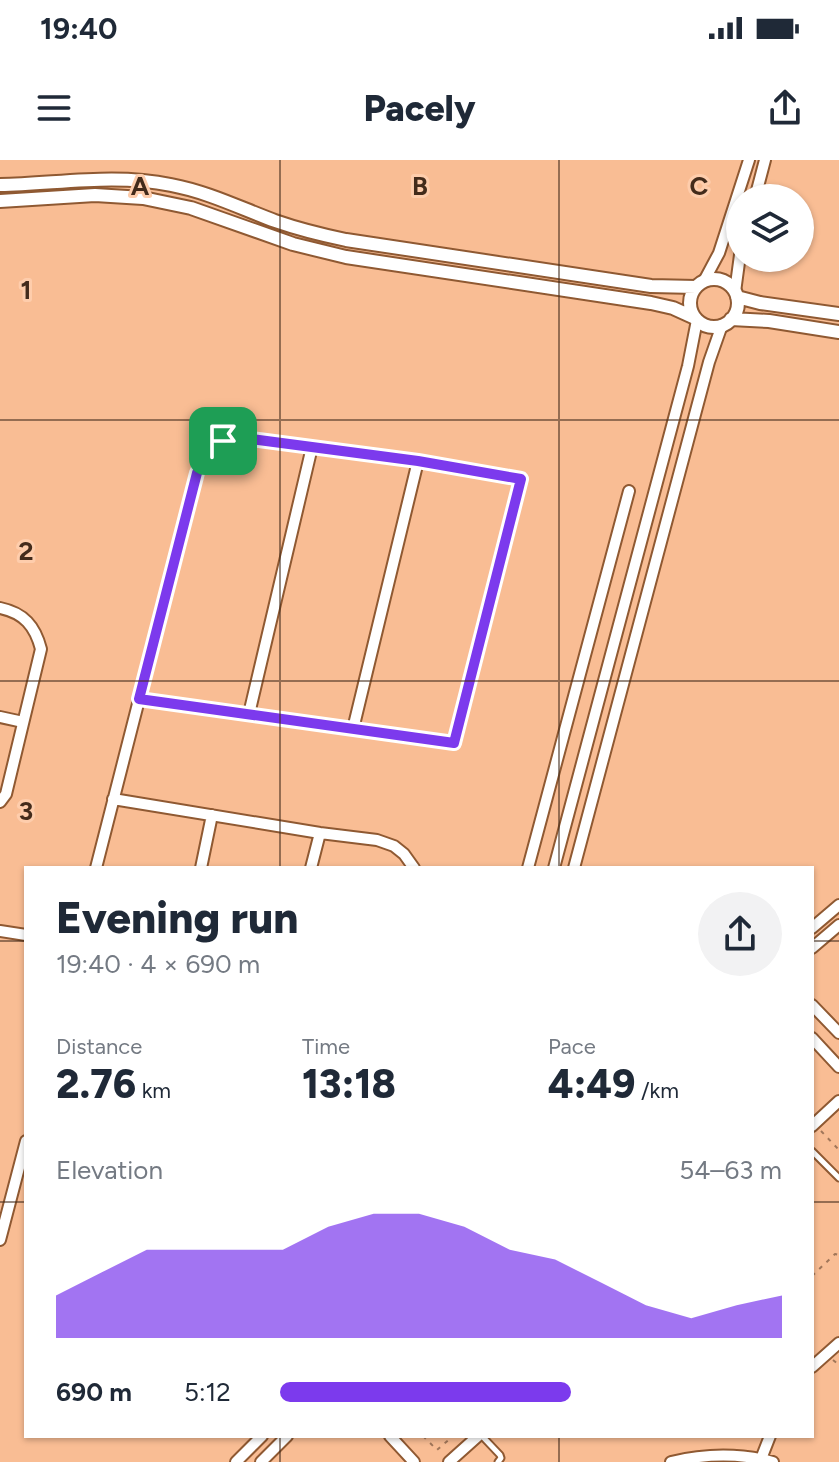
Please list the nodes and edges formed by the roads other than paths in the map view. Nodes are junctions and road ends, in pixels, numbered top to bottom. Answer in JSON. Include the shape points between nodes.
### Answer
{"nodes":[{"id":1,"x":749,"y":160,"type":"edge"},
{"id":2,"x":765,"y":160,"type":"edge"},
{"id":3,"x":759,"y":184,"type":"edge"},
{"id":4,"x":0,"y":185,"type":"edge"},
{"id":5,"x":0,"y":201,"type":"edge"},
{"id":6,"x":738,"y":272,"type":"edge"},
{"id":7,"x":700,"y":284,"type":"junction"},
{"id":8,"x":736,"y":295,"type":"junction"},
{"id":9,"x":839,"y":314,"type":"edge"},
{"id":10,"x":696,"y":319,"type":"junction"},
{"id":11,"x":727,"y":322,"type":"junction"},
{"id":12,"x":839,"y":332,"type":"edge"},
{"id":13,"x":312,"y":447,"type":"junction"},
{"id":14,"x":418,"y":461,"type":"junction"},
{"id":15,"x":629,"y":491,"type":"dead end"},
{"id":16,"x":0,"y":608,"type":"edge"},
{"id":17,"x":139,"y":699,"type":"junction"},
{"id":18,"x":249,"y":714,"type":"junction"},
{"id":19,"x":0,"y":717,"type":"edge"},
{"id":20,"x":23,"y":722,"type":"junction"},
{"id":21,"x":353,"y":729,"type":"junction"},
{"id":22,"x":113,"y":799,"type":"junction"},
{"id":23,"x":0,"y":802,"type":"edge"},
{"id":24,"x":212,"y":815,"type":"junction"},
{"id":25,"x":566,"y":819,"type":"junction"},
{"id":26,"x":585,"y":823,"type":"junction"},
{"id":27,"x":320,"y":833,"type":"junction"},
{"id":28,"x":96,"y":866,"type":"edge"},
{"id":29,"x":201,"y":866,"type":"edge"},
{"id":30,"x":312,"y":866,"type":"edge"},
{"id":31,"x":413,"y":866,"type":"edge"},
{"id":32,"x":529,"y":866,"type":"edge"},
{"id":33,"x":554,"y":866,"type":"edge"},
{"id":34,"x":575,"y":866,"type":"edge"},
{"id":35,"x":839,"y":905,"type":"edge"},
{"id":36,"x":839,"y":925,"type":"edge"},
{"id":37,"x":814,"y":926,"type":"edge"},
{"id":38,"x":0,"y":931,"type":"edge"},
{"id":39,"x":24,"y":935,"type":"edge"},
{"id":40,"x":814,"y":946,"type":"edge"},
{"id":41,"x":814,"y":1007,"type":"edge"},
{"id":42,"x":839,"y":1033,"type":"edge"},
{"id":43,"x":814,"y":1040,"type":"edge"},
{"id":44,"x":839,"y":1067,"type":"edge"},
{"id":45,"x":839,"y":1101,"type":"edge"},
{"id":46,"x":814,"y":1124,"type":"edge"},
{"id":47,"x":24,"y":1149,"type":"edge"},
{"id":48,"x":814,"y":1153,"type":"edge"},
{"id":49,"x":839,"y":1178,"type":"edge"},
{"id":50,"x":0,"y":1240,"type":"edge"},
{"id":51,"x":839,"y":1343,"type":"edge"},
{"id":52,"x":814,"y":1365,"type":"edge"},
{"id":53,"x":260,"y":1438,"type":"edge"},
{"id":54,"x":285,"y":1438,"type":"edge"},
{"id":55,"x":392,"y":1438,"type":"edge"},
{"id":56,"x":478,"y":1438,"type":"edge"},
{"id":57,"x":482,"y":1438,"type":"edge"},
{"id":58,"x":770,"y":1438,"type":"edge"},
{"id":59,"x":767,"y":1460,"type":"edge"},
{"id":60,"x":236,"y":1462,"type":"edge"},
{"id":61,"x":261,"y":1462,"type":"edge"},
{"id":62,"x":414,"y":1462,"type":"edge"},
{"id":63,"x":449,"y":1462,"type":"edge"},
{"id":64,"x":498,"y":1462,"type":"edge"},
{"id":65,"x":671,"y":1462,"type":"edge"}],
"edges":[{"from":1,"to":7,"type":"street","via":[[719,253]]},
{"from":2,"to":3,"type":"street"},
{"from":4,"to":7,"type":"street","via":[[101,179],[169,184],[346,240],[651,286]]},
{"from":5,"to":10,"type":"street","via":[[95,195],[167,202],[333,254],[651,303]]},
{"from":6,"to":8,"type":"street"},
{"from":7,"to":8,"type":"street","via":[[718,279]]},
{"from":7,"to":10,"type":"street","via":[[690,299]]},
{"from":8,"to":9,"type":"street"},
{"from":8,"to":11,"type":"street","via":[[735,313]]},
{"from":10,"to":11,"type":"street","via":[[709,327]]},
{"from":10,"to":25,"type":"street","via":[[688,366]]},
{"from":11,"to":12,"type":"street","via":[[769,321]]},
{"from":11,"to":26,"type":"street","via":[[709,362]]},
{"from":13,"to":14,"type":"street"},
{"from":13,"to":17,"type":"street","via":[[236,437],[211,449],[202,460]]},
{"from":13,"to":18,"type":"street"},
{"from":14,"to":21,"type":"street"},
{"from":14,"to":21,"type":"street","via":[[521,479],[454,743]]},
{"from":15,"to":32,"type":"street"},
{"from":16,"to":20,"type":"street","via":[[25,619],[41,649]]},
{"from":17,"to":18,"type":"street"},
{"from":17,"to":22,"type":"street"},
{"from":18,"to":21,"type":"street"},
{"from":19,"to":20,"type":"street"},
{"from":20,"to":23,"type":"street"},
{"from":22,"to":24,"type":"street"},
{"from":22,"to":28,"type":"street"},
{"from":24,"to":27,"type":"street"},
{"from":24,"to":29,"type":"street"},
{"from":25,"to":26,"type":"street"},
{"from":25,"to":33,"type":"street"},
{"from":26,"to":34,"type":"street"},
{"from":27,"to":30,"type":"street"},
{"from":27,"to":31,"type":"street","via":[[394,846]]},
{"from":35,"to":37,"type":"street"},
{"from":36,"to":40,"type":"street"},
{"from":38,"to":39,"type":"street"},
{"from":41,"to":42,"type":"street"},
{"from":43,"to":44,"type":"street"},
{"from":45,"to":46,"type":"street"},
{"from":47,"to":50,"type":"street"},
{"from":48,"to":49,"type":"lane"},
{"from":51,"to":52,"type":"street"},
{"from":53,"to":60,"type":"street"},
{"from":54,"to":61,"type":"street"},
{"from":55,"to":62,"type":"street"},
{"from":56,"to":63,"type":"street"},
{"from":57,"to":64,"type":"lane","via":[[500,1455]]},
{"from":58,"to":59,"type":"street"},
{"from":59,"to":65,"type":"street","via":[[703,1456]]}]}
